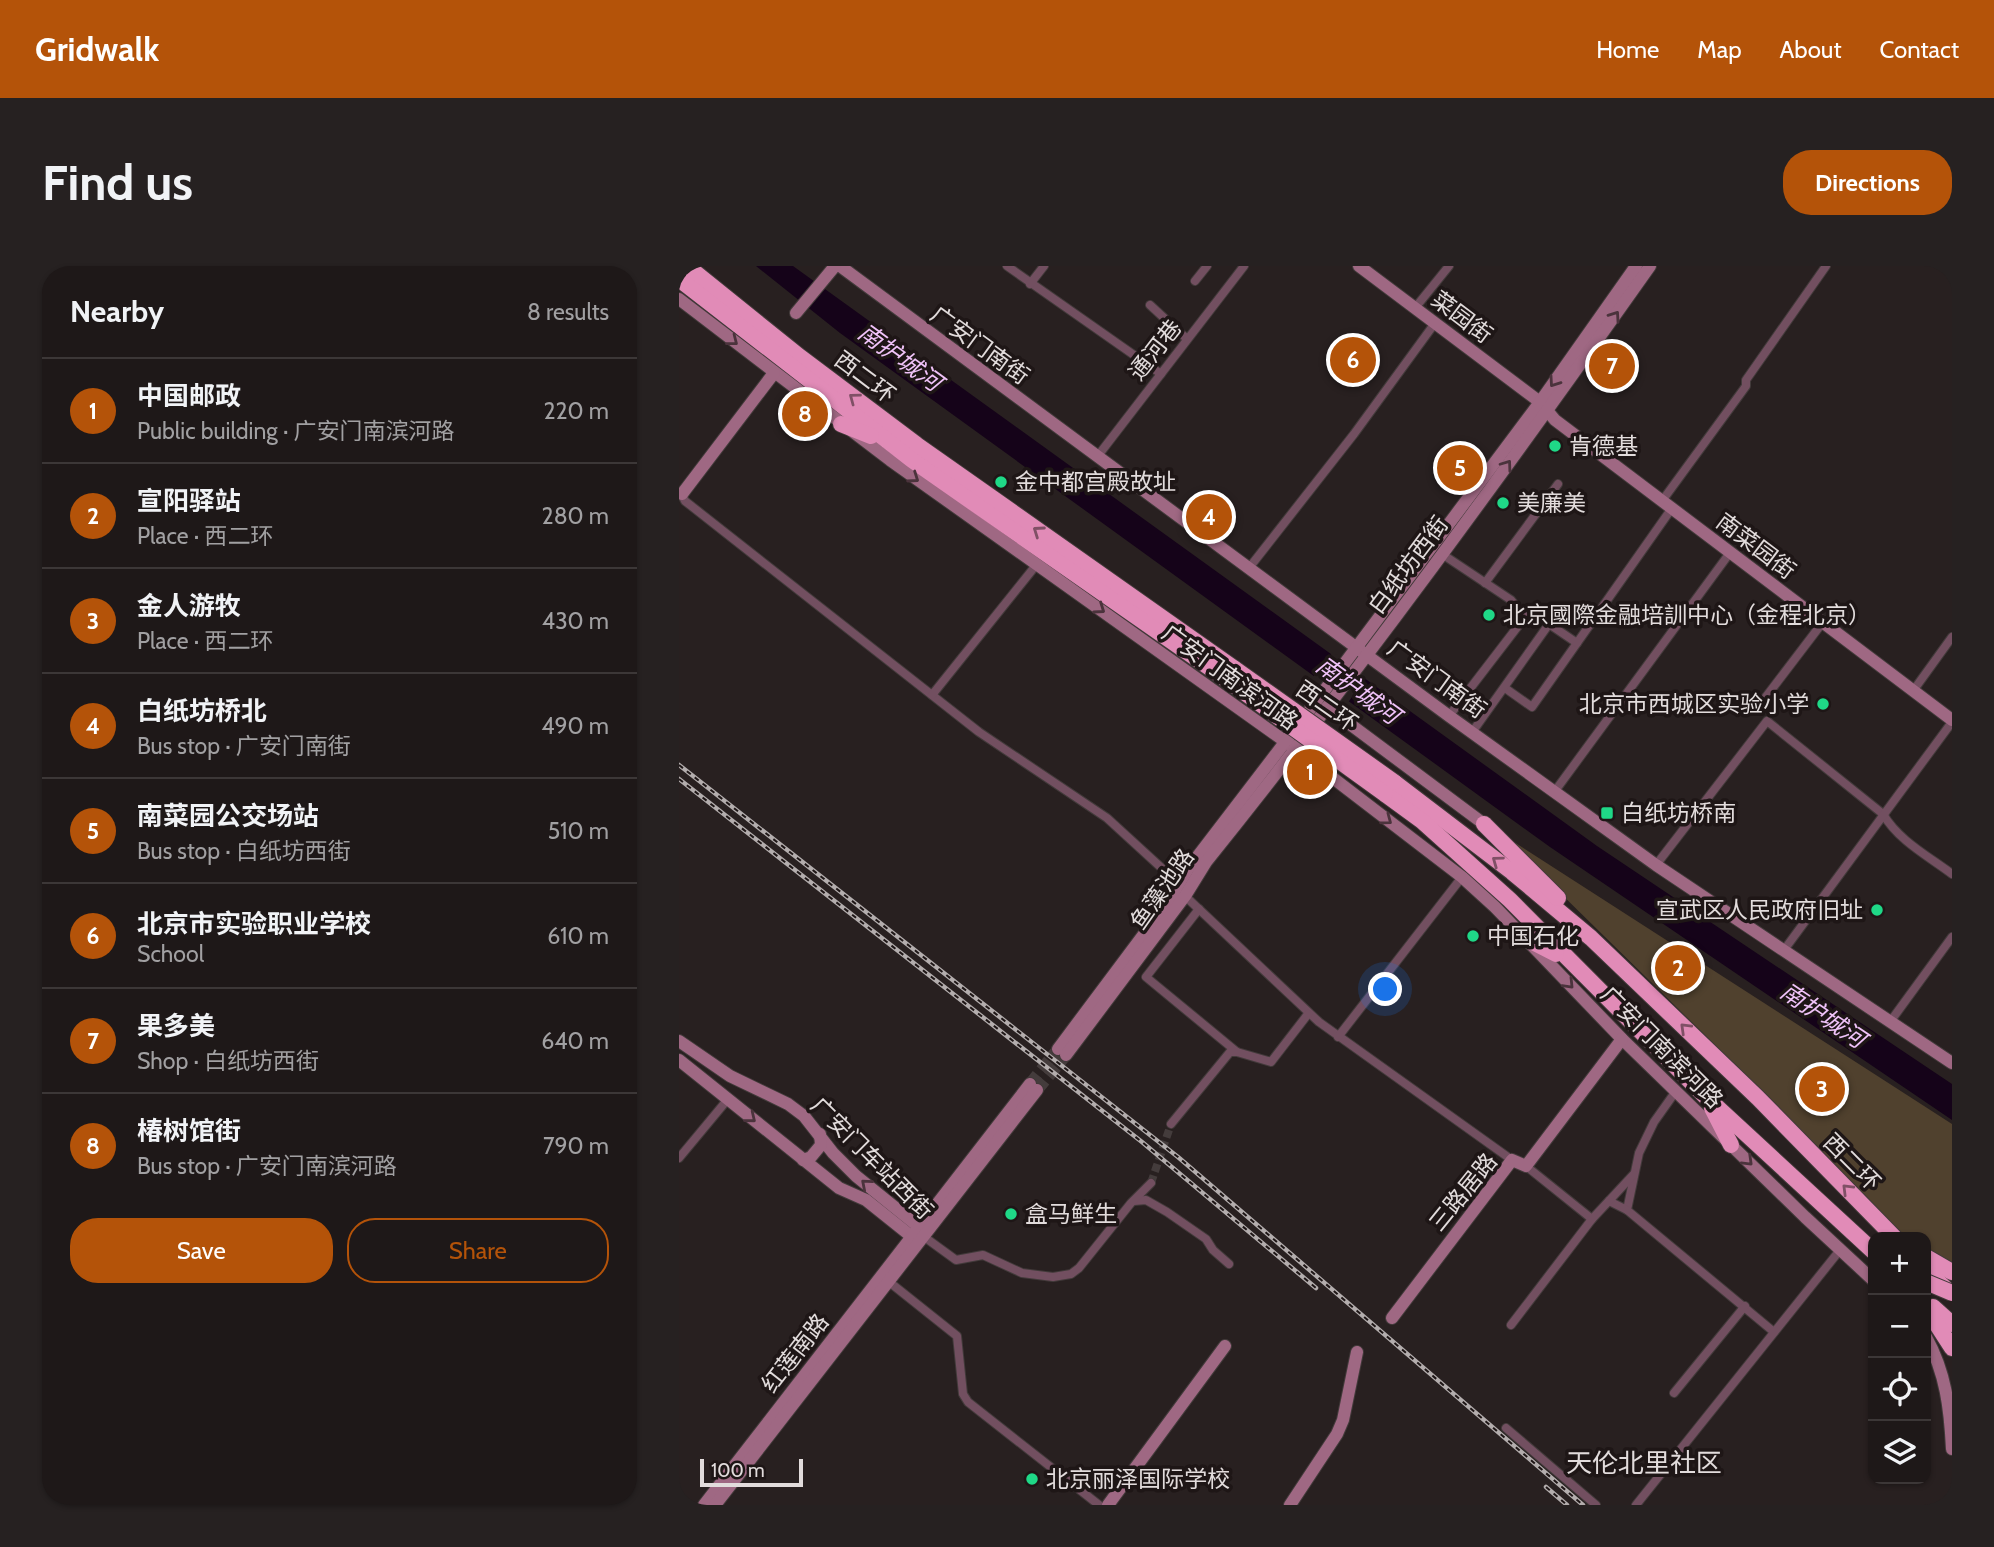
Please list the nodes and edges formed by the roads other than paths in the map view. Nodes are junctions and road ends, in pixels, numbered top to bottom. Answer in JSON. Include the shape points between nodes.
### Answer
{"nodes":[{"id":1,"x":687,"y":266,"type":"edge"},
{"id":2,"x":848,"y":266,"type":"edge"},
{"id":3,"x":1007,"y":266,"type":"edge"},
{"id":4,"x":1044,"y":266,"type":"edge"},
{"id":5,"x":1207,"y":266,"type":"edge"},
{"id":6,"x":1244,"y":266,"type":"edge"},
{"id":7,"x":1359,"y":266,"type":"edge"},
{"id":8,"x":1449,"y":266,"type":"edge"},
{"id":9,"x":1636,"y":266,"type":"edge"},
{"id":10,"x":1650,"y":266,"type":"edge"},
{"id":11,"x":1826,"y":266,"type":"edge"},
{"id":12,"x":834,"y":269,"type":"edge"},
{"id":13,"x":679,"y":279,"type":"edge"},
{"id":14,"x":1195,"y":281,"type":"dead end"},
{"id":15,"x":1030,"y":284,"type":"junction"},
{"id":16,"x":679,"y":299,"type":"edge"},
{"id":17,"x":1150,"y":305,"type":"dead end"},
{"id":18,"x":1415,"y":308,"type":"junction"},
{"id":19,"x":796,"y":313,"type":"dead end"},
{"id":20,"x":1436,"y":323,"type":"junction"},
{"id":21,"x":1187,"y":340,"type":"junction"},
{"id":22,"x":772,"y":372,"type":"junction"},
{"id":23,"x":1161,"y":374,"type":"junction"},
{"id":24,"x":1543,"y":406,"type":"junction"},
{"id":25,"x":841,"y":424,"type":"junction"},
{"id":26,"x":891,"y":444,"type":"junction"},
{"id":27,"x":1099,"y":455,"type":"junction"},
{"id":28,"x":1557,"y":484,"type":"dead end"},
{"id":29,"x":680,"y":491,"type":"edge"},
{"id":30,"x":1667,"y":505,"type":"junction"},
{"id":31,"x":1442,"y":554,"type":"junction"},
{"id":32,"x":1729,"y":554,"type":"junction"},
{"id":33,"x":1037,"y":564,"type":"junction"},
{"id":34,"x":1250,"y":566,"type":"junction"},
{"id":35,"x":1485,"y":583,"type":"junction"},
{"id":36,"x":1823,"y":622,"type":"junction"},
{"id":37,"x":1952,"y":638,"type":"edge"},
{"id":38,"x":1577,"y":643,"type":"junction"},
{"id":39,"x":1361,"y":652,"type":"junction"},
{"id":40,"x":1231,"y":674,"type":"junction"},
{"id":41,"x":1505,"y":688,"type":"junction"},
{"id":42,"x":1913,"y":691,"type":"junction"},
{"id":43,"x":932,"y":695,"type":"junction"},
{"id":44,"x":1328,"y":699,"type":"junction"},
{"id":45,"x":1759,"y":706,"type":"dead end"},
{"id":46,"x":1451,"y":713,"type":"junction"},
{"id":47,"x":1952,"y":721,"type":"edge"},
{"id":48,"x":1474,"y":729,"type":"junction"},
{"id":49,"x":1290,"y":745,"type":"junction"},
{"id":50,"x":1398,"y":758,"type":"junction"},
{"id":51,"x":1389,"y":788,"type":"junction"},
{"id":52,"x":1557,"y":789,"type":"junction"},
{"id":53,"x":1364,"y":802,"type":"junction"},
{"id":54,"x":1883,"y":814,"type":"junction"},
{"id":55,"x":1484,"y":824,"type":"joint"},
{"id":56,"x":1658,"y":863,"type":"junction"},
{"id":57,"x":1952,"y":874,"type":"edge"},
{"id":58,"x":1462,"y":877,"type":"junction"},
{"id":59,"x":1178,"y":883,"type":"junction"},
{"id":60,"x":1185,"y":896,"type":"junction"},
{"id":61,"x":1199,"y":909,"type":"junction"},
{"id":62,"x":1521,"y":936,"type":"junction"},
{"id":63,"x":1952,"y":937,"type":"edge"},
{"id":64,"x":1591,"y":938,"type":"junction"},
{"id":65,"x":1785,"y":948,"type":"junction"},
{"id":66,"x":1570,"y":962,"type":"junction"},
{"id":67,"x":1308,"y":1014,"type":"junction"},
{"id":68,"x":1891,"y":1019,"type":"junction"},
{"id":69,"x":1338,"y":1037,"type":"junction"},
{"id":70,"x":1622,"y":1039,"type":"junction"},
{"id":71,"x":679,"y":1041,"type":"edge"},
{"id":72,"x":690,"y":1050,"type":"junction"},
{"id":73,"x":1237,"y":1052,"type":"junction"},
{"id":74,"x":1952,"y":1056,"type":"edge"},
{"id":75,"x":680,"y":1061,"type":"edge"},
{"id":76,"x":1952,"y":1063,"type":"edge"},
{"id":77,"x":1034,"y":1087,"type":"tunnel mouth"},
{"id":78,"x":1676,"y":1091,"type":"junction"},
{"id":79,"x":1706,"y":1097,"type":"junction"},
{"id":80,"x":728,"y":1099,"type":"junction"},
{"id":81,"x":1171,"y":1124,"type":"tunnel mouth"},
{"id":82,"x":820,"y":1134,"type":"junction"},
{"id":83,"x":1731,"y":1145,"type":"junction"},
{"id":84,"x":679,"y":1158,"type":"edge"},
{"id":85,"x":803,"y":1160,"type":"junction"},
{"id":86,"x":1512,"y":1160,"type":"junction"},
{"id":87,"x":1526,"y":1166,"type":"junction"},
{"id":88,"x":1634,"y":1174,"type":"junction"},
{"id":89,"x":1151,"y":1183,"type":"tunnel mouth"},
{"id":90,"x":1609,"y":1201,"type":"junction"},
{"id":91,"x":1131,"y":1203,"type":"junction"},
{"id":92,"x":1627,"y":1210,"type":"junction"},
{"id":93,"x":1592,"y":1219,"type":"junction"},
{"id":94,"x":1889,"y":1232,"type":"edge"},
{"id":95,"x":918,"y":1233,"type":"junction"},
{"id":96,"x":1868,"y":1246,"type":"edge"},
{"id":97,"x":1840,"y":1250,"type":"junction"},
{"id":98,"x":1931,"y":1260,"type":"edge"},
{"id":99,"x":1229,"y":1264,"type":"dead end"},
{"id":100,"x":1952,"y":1272,"type":"edge"},
{"id":101,"x":1868,"y":1275,"type":"edge"},
{"id":102,"x":1931,"y":1275,"type":"edge"},
{"id":103,"x":888,"y":1281,"type":"junction"},
{"id":104,"x":1931,"y":1284,"type":"edge"},
{"id":105,"x":1952,"y":1294,"type":"edge"},
{"id":106,"x":1745,"y":1306,"type":"junction"},
{"id":107,"x":1931,"y":1306,"type":"edge"},
{"id":108,"x":1931,"y":1316,"type":"edge"},
{"id":109,"x":1392,"y":1318,"type":"dead end"},
{"id":110,"x":1511,"y":1325,"type":"dead end"},
{"id":111,"x":1952,"y":1325,"type":"edge"},
{"id":112,"x":1774,"y":1332,"type":"junction"},
{"id":113,"x":1226,"y":1346,"type":"dead end"},
{"id":114,"x":1931,"y":1347,"type":"edge"},
{"id":115,"x":1952,"y":1348,"type":"edge"},
{"id":116,"x":1357,"y":1352,"type":"dead end"},
{"id":117,"x":1674,"y":1393,"type":"dead end"},
{"id":118,"x":1506,"y":1428,"type":"dead end"},
{"id":119,"x":1952,"y":1449,"type":"edge"},
{"id":120,"x":704,"y":1505,"type":"edge"},
{"id":121,"x":715,"y":1505,"type":"edge"},
{"id":122,"x":1099,"y":1505,"type":"edge"},
{"id":123,"x":1108,"y":1505,"type":"edge"},
{"id":124,"x":1290,"y":1505,"type":"edge"},
{"id":125,"x":1596,"y":1505,"type":"edge"},
{"id":126,"x":1636,"y":1505,"type":"edge"}],
"edges":[{"from":40,"to":1,"type":"highway","name":"西二环","one_way":true,"via":[[917,445]]},
{"from":2,"to":27,"type":"street","name":"广安门南街"},
{"from":3,"to":15,"type":"street"},
{"from":4,"to":15,"type":"street"},
{"from":5,"to":14,"type":"street"},
{"from":6,"to":21,"type":"street","name":"通河巷"},
{"from":7,"to":18,"type":"street","name":"菜园街"},
{"from":8,"to":18,"type":"street"},
{"from":9,"to":24,"type":"street","name":"白纸坊西街","one_way":true},
{"from":24,"to":10,"type":"street","name":"白纸坊西街","one_way":true},
{"from":11,"to":30,"type":"street"},
{"from":12,"to":19,"type":"street"},
{"from":12,"to":27,"type":"street","name":"广安门南街"},
{"from":13,"to":26,"type":"highway","name":"西二环"},
{"from":15,"to":23,"type":"street"},
{"from":16,"to":22,"type":"street","name":"广安门南滨河路","one_way":true},
{"from":17,"to":21,"type":"street"},
{"from":18,"to":20,"type":"street","name":"菜园街"},
{"from":20,"to":24,"type":"street","name":"菜园街"},
{"from":20,"to":34,"type":"street"},
{"from":21,"to":23,"type":"street","name":"通河巷"},
{"from":22,"to":25,"type":"street","name":"广安门南滨河路"},
{"from":22,"to":29,"type":"street"},
{"from":23,"to":27,"type":"street","name":"通河巷"},
{"from":24,"to":30,"type":"street","name":"南菜园街"},
{"from":31,"to":24,"type":"street","name":"白纸坊西街","one_way":true},
{"from":24,"to":39,"type":"street","name":"白纸坊西街"},
{"from":25,"to":26,"type":"highway"},
{"from":25,"to":33,"type":"street","name":"广安门南滨河路","one_way":true},
{"from":26,"to":40,"type":"highway","name":"西二环"},
{"from":27,"to":34,"type":"street","name":"广安门南街"},
{"from":28,"to":35,"type":"street"},
{"from":29,"to":43,"type":"street","via":[[685,501]]},
{"from":30,"to":32,"type":"street","name":"南菜园街"},
{"from":30,"to":38,"type":"street"},
{"from":31,"to":35,"type":"street"},
{"from":31,"to":39,"type":"street","name":"白纸坊西街"},
{"from":32,"to":36,"type":"street","name":"南菜园街"},
{"from":32,"to":52,"type":"street"},
{"from":33,"to":43,"type":"street"},
{"from":33,"to":49,"type":"street","name":"广安门南滨河路","one_way":true},
{"from":34,"to":39,"type":"street","name":"广安门南街"},
{"from":35,"to":46,"type":"street","via":[[1511,600],[1525,617]]},
{"from":36,"to":42,"type":"street","name":"南菜园街"},
{"from":36,"to":45,"type":"street"},
{"from":37,"to":42,"type":"street"},
{"from":38,"to":41,"type":"street","via":[[1532,707]]},
{"from":38,"to":41,"type":"street","via":[[1549,624]]},
{"from":39,"to":44,"type":"street","name":"白纸坊西街"},
{"from":39,"to":46,"type":"street","name":"广安门南街"},
{"from":40,"to":51,"type":"highway","name":"西二环","bridge":true},
{"from":41,"to":48,"type":"street"},
{"from":42,"to":47,"type":"street","name":"南菜园街"},
{"from":43,"to":59,"type":"street","via":[[1107,818]]},
{"from":44,"to":49,"type":"street"},
{"from":44,"to":50,"type":"street","name":"广安门南滨河路"},
{"from":46,"to":48,"type":"street","name":"广安门南街"},
{"from":47,"to":54,"type":"street"},
{"from":48,"to":52,"type":"street","name":"广安门南街"},
{"from":49,"to":53,"type":"street","name":"广安门南滨河路"},
{"from":49,"to":59,"type":"street","name":"鱼藻池路"},
{"from":49,"to":60,"type":"street","name":"鱼藻池路"},
{"from":50,"to":53,"type":"street"},
{"from":50,"to":55,"type":"street","name":"广安门南滨河路"},
{"from":64,"to":51,"type":"highway","name":"西二环","one_way":true,"via":[[1513,872]]},
{"from":51,"to":66,"type":"highway","name":"西二环"},
{"from":52,"to":56,"type":"street","name":"广安门南街"},
{"from":53,"to":58,"type":"street","name":"广安门南滨河路","one_way":true},
{"from":54,"to":56,"type":"street","via":[[1767,721]]},
{"from":54,"to":57,"type":"street","via":[[1901,836]]},
{"from":54,"to":65,"type":"street"},
{"from":55,"to":64,"type":"highway","via":[[1538,876]]},
{"from":56,"to":65,"type":"street","name":"广安门南街"},
{"from":58,"to":62,"type":"street","name":"广安门南滨河路"},
{"from":58,"to":69,"type":"street"},
{"from":59,"to":60,"type":"street","name":"鱼藻池路","via":[[1062,1052]]},
{"from":60,"to":61,"type":"street"},
{"from":61,"to":67,"type":"street"},
{"from":61,"to":73,"type":"street","via":[[1146,977]]},
{"from":62,"to":66,"type":"highway"},
{"from":62,"to":70,"type":"street","name":"广安门南滨河路","one_way":true},
{"from":63,"to":68,"type":"street"},
{"from":94,"to":64,"type":"highway","name":"西二环","one_way":true},
{"from":65,"to":68,"type":"street","name":"广安门南街"},
{"from":66,"to":79,"type":"highway","name":"西二环"},
{"from":67,"to":69,"type":"street"},
{"from":67,"to":73,"type":"street","via":[[1271,1062]]},
{"from":68,"to":74,"type":"street","name":"广安门南街"},
{"from":68,"to":76,"type":"street","name":"广安门南街"},
{"from":69,"to":86,"type":"street"},
{"from":70,"to":78,"type":"street","name":"广安门南滨河路"},
{"from":70,"to":87,"type":"street","name":"三路居路"},
{"from":71,"to":72,"type":"street","name":"广安门车站西街"},
{"from":72,"to":75,"type":"street"},
{"from":72,"to":82,"type":"street","name":"广安门车站西街","via":[[787,1104]]},
{"from":73,"to":81,"type":"street","via":[[1230,1052]]},
{"from":75,"to":80,"type":"street","name":"广安门车站西街"},
{"from":77,"to":95,"type":"street","via":[[936,1223]]},
{"from":78,"to":83,"type":"street","name":"广安门南滨河路"},
{"from":78,"to":88,"type":"street","via":[[1654,1122]]},
{"from":79,"to":83,"type":"highway"},
{"from":79,"to":96,"type":"highway","name":"西二环"},
{"from":80,"to":84,"type":"street"},
{"from":80,"to":85,"type":"street","name":"广安门车站西街","one_way":true},
{"from":82,"to":85,"type":"street","via":[[821,1145]]},
{"from":95,"to":82,"type":"street","name":"广安门车站西街","one_way":true},
{"from":83,"to":97,"type":"street","name":"广安门南滨河路","one_way":true},
{"from":85,"to":95,"type":"street","name":"广安门车站西街","via":[[839,1188]]},
{"from":86,"to":87,"type":"street","name":"三路居路"},
{"from":86,"to":109,"type":"street","name":"三路居路"},
{"from":87,"to":93,"type":"street"},
{"from":88,"to":90,"type":"street"},
{"from":88,"to":92,"type":"street"},
{"from":89,"to":91,"type":"street"},
{"from":90,"to":92,"type":"street"},
{"from":90,"to":93,"type":"street"},
{"from":91,"to":95,"type":"street","via":[[1079,1268],[1053,1278],[1022,1273],[983,1255],[956,1259]]},
{"from":91,"to":99,"type":"street","via":[[1146,1200],[1167,1212],[1206,1239]]},
{"from":92,"to":106,"type":"street"},
{"from":93,"to":110,"type":"street"},
{"from":95,"to":103,"type":"street","name":"红莲南路"},
{"from":95,"to":120,"type":"street","name":"红莲南路"},
{"from":97,"to":101,"type":"street","name":"广安门南滨河路"},
{"from":97,"to":112,"type":"street"},
{"from":98,"to":100,"type":"highway"},
{"from":102,"to":105,"type":"highway"},
{"from":103,"to":121,"type":"street","name":"红莲南路"},
{"from":103,"to":122,"type":"street","via":[[957,1336],[963,1394],[968,1402]]},
{"from":104,"to":105,"type":"highway","bridge":true},
{"from":106,"to":112,"type":"street"},
{"from":106,"to":117,"type":"street"},
{"from":107,"to":111,"type":"highway"},
{"from":108,"to":115,"type":"highway"},
{"from":112,"to":126,"type":"street"},
{"from":113,"to":123,"type":"street"},
{"from":114,"to":119,"type":"street","via":[[1950,1408]]},
{"from":116,"to":124,"type":"street","via":[[1337,1434]]},
{"from":118,"to":125,"type":"street"}]}
